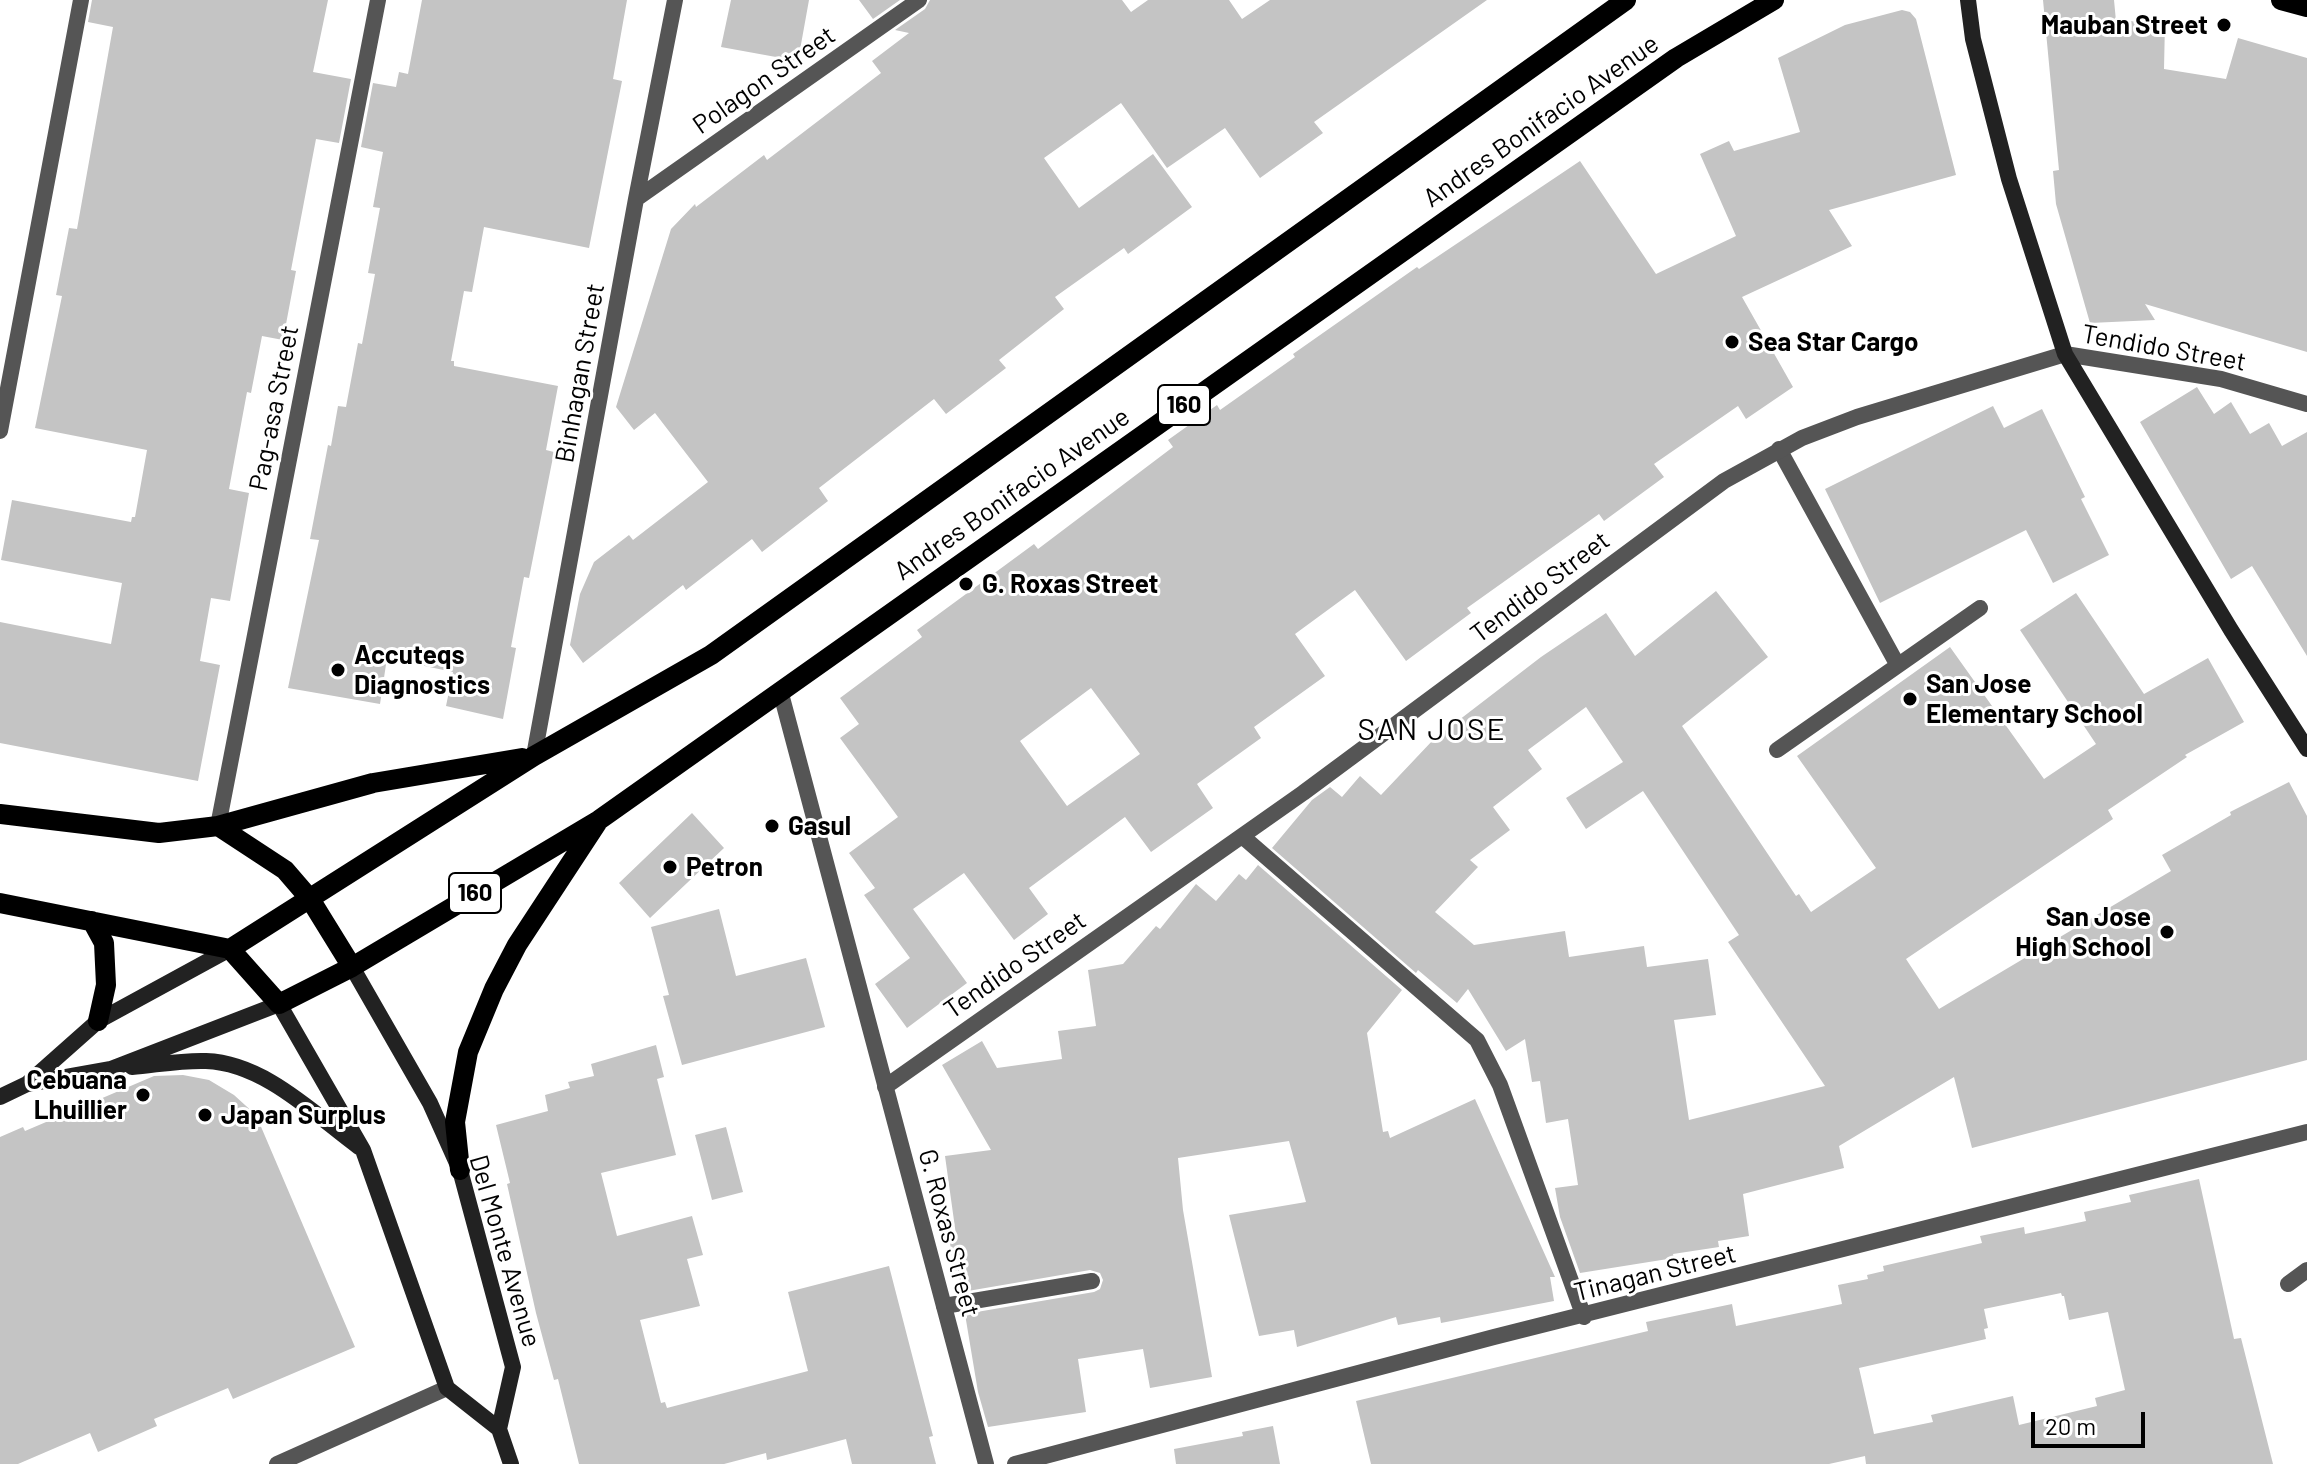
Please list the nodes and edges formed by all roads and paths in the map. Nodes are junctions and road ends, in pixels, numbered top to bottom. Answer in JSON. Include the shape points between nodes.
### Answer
{"nodes":[{"id":1,"x":81,"y":0,"type":"edge"},
{"id":2,"x":378,"y":0,"type":"edge"},
{"id":3,"x":675,"y":0,"type":"edge"},
{"id":4,"x":919,"y":0,"type":"edge"},
{"id":5,"x":1626,"y":0,"type":"edge"},
{"id":6,"x":1774,"y":0,"type":"edge"},
{"id":7,"x":1968,"y":0,"type":"edge"},
{"id":8,"x":2281,"y":0,"type":"edge"},
{"id":9,"x":2307,"y":7,"type":"edge"},
{"id":10,"x":636,"y":199,"type":"junction"},
{"id":11,"x":2065,"y":354,"type":"junction"},
{"id":12,"x":2307,"y":404,"type":"edge"},
{"id":13,"x":0,"y":431,"type":"edge"},
{"id":14,"x":1779,"y":449,"type":"junction"},
{"id":15,"x":1980,"y":608,"type":"dead end"},
{"id":16,"x":1897,"y":664,"type":"junction"},
{"id":17,"x":780,"y":690,"type":"junction"},
{"id":18,"x":2307,"y":749,"type":"edge"},
{"id":19,"x":1777,"y":750,"type":"dead end"},
{"id":20,"x":534,"y":756,"type":"junction"},
{"id":21,"x":0,"y":814,"type":"edge"},
{"id":22,"x":599,"y":820,"type":"junction"},
{"id":23,"x":218,"y":826,"type":"junction"},
{"id":24,"x":1242,"y":836,"type":"junction"},
{"id":25,"x":310,"y":899,"type":"junction"},
{"id":26,"x":0,"y":903,"type":"edge"},
{"id":27,"x":92,"y":921,"type":"junction"},
{"id":28,"x":230,"y":949,"type":"junction"},
{"id":29,"x":352,"y":967,"type":"junction"},
{"id":30,"x":279,"y":1004,"type":"junction"},
{"id":31,"x":98,"y":1021,"type":"junction"},
{"id":32,"x":111,"y":1069,"type":"junction"},
{"id":33,"x":27,"y":1084,"type":"junction"},
{"id":34,"x":885,"y":1087,"type":"junction"},
{"id":35,"x":0,"y":1097,"type":"edge"},
{"id":36,"x":2307,"y":1132,"type":"edge"},
{"id":37,"x":363,"y":1150,"type":"junction"},
{"id":38,"x":460,"y":1170,"type":"junction"},
{"id":39,"x":2307,"y":1270,"type":"edge"},
{"id":40,"x":1092,"y":1281,"type":"dead end"},
{"id":41,"x":2288,"y":1284,"type":"dead end"},
{"id":42,"x":944,"y":1306,"type":"junction"},
{"id":43,"x":1584,"y":1317,"type":"junction"},
{"id":44,"x":447,"y":1388,"type":"junction"},
{"id":45,"x":499,"y":1429,"type":"junction"},
{"id":46,"x":277,"y":1464,"type":"edge"},
{"id":47,"x":511,"y":1464,"type":"edge"},
{"id":48,"x":986,"y":1464,"type":"edge"},
{"id":49,"x":1015,"y":1464,"type":"edge"}],
"edges":[{"from":1,"to":13,"type":"street"},
{"from":2,"to":23,"type":"street","name":"Pag-asa Street"},
{"from":3,"to":10,"type":"street","name":"Binhagan Street"},
{"from":4,"to":10,"type":"street","name":"Polagon Street"},
{"from":5,"to":20,"type":"main road","name":"Andres Bonifacio Avenue","via":[[711,655]]},
{"from":6,"to":17,"type":"main road","name":"Andres Bonifacio Avenue","number":"160","via":[[1651,75]]},
{"from":7,"to":11,"type":"main road","via":[[2009,179]]},
{"from":8,"to":9,"type":"main road"},
{"from":10,"to":20,"type":"street","name":"Binhagan Street"},
{"from":11,"to":12,"type":"street","name":"Tendido Street","via":[[2221,379]]},
{"from":11,"to":14,"type":"street","name":"Tendido Street","via":[[1857,417]]},
{"from":11,"to":18,"type":"main road"},
{"from":14,"to":16,"type":"street"},
{"from":14,"to":24,"type":"street","name":"Tendido Street","via":[[1724,481]]},
{"from":15,"to":16,"type":"street"},
{"from":16,"to":19,"type":"street"},
{"from":17,"to":22,"type":"main road","name":"Andres Bonifacio Avenue","number":"160"},
{"from":17,"to":34,"type":"street","name":"G. Roxas Street"},
{"from":20,"to":23,"type":"main road","via":[[373,783]]},
{"from":20,"to":25,"type":"main road","name":"Andres Bonifacio Avenue"},
{"from":21,"to":23,"type":"main road","via":[[159,833]]},
{"from":22,"to":29,"type":"main road","name":"Andres Bonifacio Avenue","number":"160"},
{"from":22,"to":38,"type":"main road","via":[[517,945],[468,1052],[455,1122]]},
{"from":23,"to":25,"type":"main road","via":[[285,870]]},
{"from":24,"to":34,"type":"street","name":"Tendido Street"},
{"from":24,"to":43,"type":"street","via":[[1477,1040],[1500,1085]]},
{"from":25,"to":28,"type":"main road","name":"Andres Bonifacio Avenue"},
{"from":25,"to":29,"type":"main road"},
{"from":26,"to":27,"type":"main road"},
{"from":27,"to":28,"type":"main road"},
{"from":27,"to":31,"type":"main road","via":[[104,943],[106,985]]},
{"from":28,"to":30,"type":"main road"},
{"from":28,"to":31,"type":"main road"},
{"from":29,"to":30,"type":"main road","name":"Andres Bonifacio Avenue","number":"160"},
{"from":29,"to":38,"type":"main road","name":"Del Monte Avenue","via":[[430,1103]]},
{"from":30,"to":32,"type":"main road"},
{"from":30,"to":37,"type":"main road"},
{"from":31,"to":33,"type":"main road"},
{"from":32,"to":33,"type":"main road"},
{"from":32,"to":37,"type":"main road","via":[[207,1061],[246,1069],[274,1083]]},
{"from":33,"to":35,"type":"main road"},
{"from":34,"to":42,"type":"street","name":"G. Roxas Street"},
{"from":36,"to":43,"type":"street","name":"Tinagan Street"},
{"from":37,"to":44,"type":"main road"},
{"from":38,"to":45,"type":"main road","name":"Del Monte Avenue","via":[[513,1367]]},
{"from":39,"to":41,"type":"street"},
{"from":40,"to":42,"type":"street"},
{"from":42,"to":48,"type":"street","name":"G. Roxas Street"},
{"from":43,"to":49,"type":"street","name":"Tinagan Street"},
{"from":44,"to":45,"type":"main road"},
{"from":44,"to":46,"type":"street"},
{"from":45,"to":47,"type":"main road"}]}
